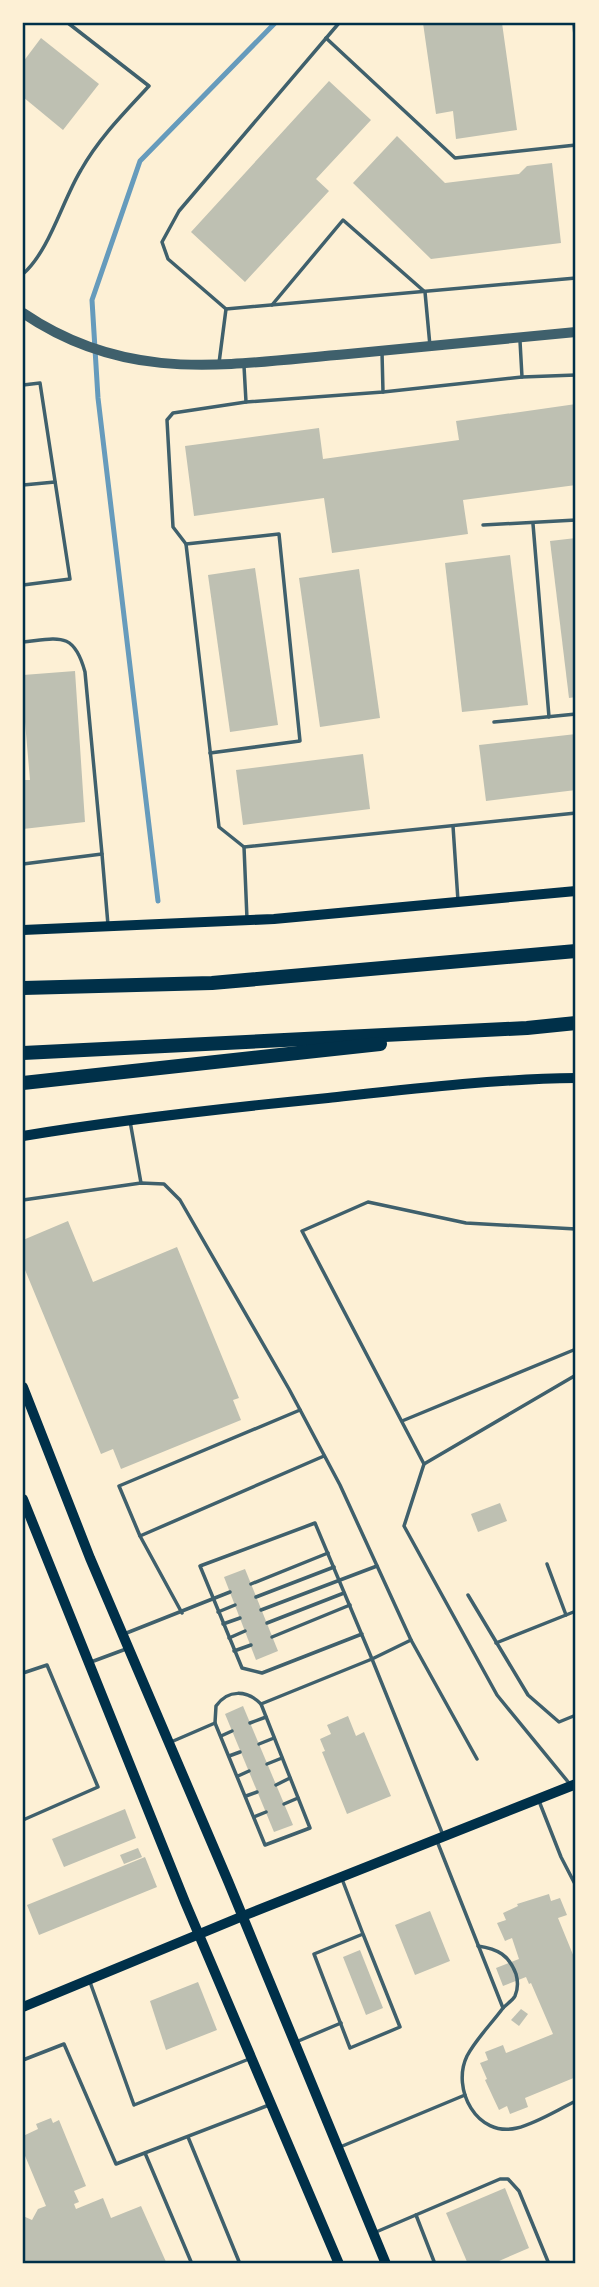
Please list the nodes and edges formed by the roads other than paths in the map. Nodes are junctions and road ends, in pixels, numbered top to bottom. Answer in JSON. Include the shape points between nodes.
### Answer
{"nodes":[{"id":1,"x":68,"y":23,"type":"edge"},
{"id":2,"x":339,"y":23,"type":"edge"},
{"id":3,"x":573,"y":23,"type":"edge"},
{"id":4,"x":327,"y":38,"type":"junction"},
{"id":5,"x":576,"y":49,"type":"edge"},
{"id":6,"x":576,"y":145,"type":"edge"},
{"id":7,"x":23,"y":274,"type":"edge"},
{"id":8,"x":576,"y":278,"type":"edge"},
{"id":9,"x":425,"y":292,"type":"junction"},
{"id":10,"x":272,"y":306,"type":"junction"},
{"id":11,"x":226,"y":309,"type":"junction"},
{"id":12,"x":23,"y":313,"type":"edge"},
{"id":13,"x":576,"y":332,"type":"edge"},
{"id":14,"x":520,"y":338,"type":"junction"},
{"id":15,"x":430,"y":346,"type":"junction"},
{"id":16,"x":382,"y":351,"type":"junction"},
{"id":17,"x":244,"y":363,"type":"junction"},
{"id":18,"x":219,"y":364,"type":"junction"},
{"id":19,"x":576,"y":375,"type":"edge"},
{"id":20,"x":522,"y":377,"type":"junction"},
{"id":21,"x":23,"y":385,"type":"edge"},
{"id":22,"x":383,"y":392,"type":"junction"},
{"id":23,"x":246,"y":402,"type":"junction"},
{"id":24,"x":56,"y":482,"type":"junction"},
{"id":25,"x":23,"y":485,"type":"edge"},
{"id":26,"x":576,"y":520,"type":"edge"},
{"id":27,"x":533,"y":524,"type":"junction"},
{"id":28,"x":483,"y":525,"type":"dead end"},
{"id":29,"x":186,"y":544,"type":"junction"},
{"id":30,"x":23,"y":585,"type":"edge"},
{"id":31,"x":23,"y":642,"type":"edge"},
{"id":32,"x":576,"y":714,"type":"edge"},
{"id":33,"x":548,"y":717,"type":"junction"},
{"id":34,"x":494,"y":722,"type":"dead end"},
{"id":35,"x":210,"y":753,"type":"junction"},
{"id":36,"x":576,"y":813,"type":"edge"},
{"id":37,"x":453,"y":826,"type":"junction"},
{"id":38,"x":244,"y":847,"type":"junction"},
{"id":39,"x":102,"y":854,"type":"junction"},
{"id":40,"x":23,"y":864,"type":"edge"},
{"id":41,"x":576,"y":891,"type":"edge"},
{"id":42,"x":458,"y":902,"type":"junction"},
{"id":43,"x":247,"y":920,"type":"junction"},
{"id":44,"x":108,"y":926,"type":"junction"},
{"id":45,"x":23,"y":930,"type":"edge"},
{"id":46,"x":576,"y":951,"type":"edge"},
{"id":47,"x":23,"y":988,"type":"edge"},
{"id":48,"x":576,"y":1023,"type":"edge"},
{"id":49,"x":527,"y":1028,"type":"junction"},
{"id":50,"x":23,"y":1053,"type":"edge"},
{"id":51,"x":576,"y":1078,"type":"edge"},
{"id":52,"x":23,"y":1083,"type":"edge"},
{"id":53,"x":130,"y":1119,"type":"junction"},
{"id":54,"x":23,"y":1136,"type":"edge"},
{"id":55,"x":141,"y":1183,"type":"junction"},
{"id":56,"x":23,"y":1200,"type":"edge"},
{"id":57,"x":576,"y":1229,"type":"edge"},
{"id":58,"x":576,"y":1349,"type":"edge"},
{"id":59,"x":576,"y":1375,"type":"edge"},
{"id":60,"x":23,"y":1387,"type":"edge"},
{"id":61,"x":300,"y":1410,"type":"junction"},
{"id":62,"x":402,"y":1421,"type":"junction"},
{"id":63,"x":324,"y":1456,"type":"junction"},
{"id":64,"x":424,"y":1464,"type":"junction"},
{"id":65,"x":23,"y":1499,"type":"edge"},
{"id":66,"x":140,"y":1536,"type":"junction"},
{"id":67,"x":328,"y":1553,"type":"junction"},
{"id":68,"x":547,"y":1564,"type":"dead end"},
{"id":69,"x":377,"y":1566,"type":"junction"},
{"id":70,"x":334,"y":1567,"type":"junction"},
{"id":71,"x":339,"y":1580,"type":"junction"},
{"id":72,"x":251,"y":1584,"type":"dead end"},
{"id":73,"x":230,"y":1592,"type":"dead end"},
{"id":74,"x":344,"y":1593,"type":"junction"},
{"id":75,"x":468,"y":1595,"type":"dead end"},
{"id":76,"x":256,"y":1597,"type":"dead end"},
{"id":77,"x":214,"y":1600,"type":"junction"},
{"id":78,"x":235,"y":1605,"type":"dead end"},
{"id":79,"x":350,"y":1605,"type":"junction"},
{"id":80,"x":261,"y":1610,"type":"dead end"},
{"id":81,"x":576,"y":1611,"type":"edge"},
{"id":82,"x":218,"y":1612,"type":"junction"},
{"id":83,"x":182,"y":1613,"type":"junction"},
{"id":84,"x":566,"y":1615,"type":"junction"},
{"id":85,"x":240,"y":1618,"type":"dead end"},
{"id":86,"x":267,"y":1623,"type":"dead end"},
{"id":87,"x":223,"y":1624,"type":"junction"},
{"id":88,"x":245,"y":1631,"type":"dead end"},
{"id":89,"x":362,"y":1634,"type":"junction"},
{"id":90,"x":123,"y":1635,"type":"junction"},
{"id":91,"x":272,"y":1637,"type":"dead end"},
{"id":92,"x":229,"y":1638,"type":"junction"},
{"id":93,"x":411,"y":1640,"type":"junction"},
{"id":94,"x":496,"y":1643,"type":"junction"},
{"id":95,"x":251,"y":1645,"type":"dead end"},
{"id":96,"x":128,"y":1648,"type":"junction"},
{"id":97,"x":234,"y":1651,"type":"junction"},
{"id":98,"x":372,"y":1659,"type":"junction"},
{"id":99,"x":89,"y":1662,"type":"junction"},
{"id":100,"x":23,"y":1673,"type":"edge"},
{"id":101,"x":261,"y":1704,"type":"junction"},
{"id":102,"x":576,"y":1715,"type":"edge"},
{"id":103,"x":266,"y":1717,"type":"junction"},
{"id":104,"x":215,"y":1723,"type":"junction"},
{"id":105,"x":250,"y":1723,"type":"dead end"},
{"id":106,"x":232,"y":1731,"type":"dead end"},
{"id":107,"x":220,"y":1736,"type":"junction"},
{"id":108,"x":274,"y":1738,"type":"junction"},
{"id":109,"x":169,"y":1743,"type":"junction"},
{"id":110,"x":259,"y":1744,"type":"dead end"},
{"id":111,"x":240,"y":1752,"type":"dead end"},
{"id":112,"x":229,"y":1757,"type":"junction"},
{"id":113,"x":282,"y":1758,"type":"junction"},
{"id":114,"x":477,"y":1759,"type":"dead end"},
{"id":115,"x":267,"y":1764,"type":"dead end"},
{"id":116,"x":249,"y":1772,"type":"dead end"},
{"id":117,"x":237,"y":1776,"type":"junction"},
{"id":118,"x":290,"y":1778,"type":"junction"},
{"id":119,"x":276,"y":1785,"type":"dead end"},
{"id":120,"x":574,"y":1785,"type":"edge"},
{"id":121,"x":257,"y":1792,"type":"dead end"},
{"id":122,"x":245,"y":1797,"type":"junction"},
{"id":123,"x":298,"y":1798,"type":"junction"},
{"id":124,"x":538,"y":1799,"type":"junction"},
{"id":125,"x":284,"y":1804,"type":"dead end"},
{"id":126,"x":266,"y":1812,"type":"dead end"},
{"id":127,"x":254,"y":1817,"type":"junction"},
{"id":128,"x":23,"y":1820,"type":"edge"},
{"id":129,"x":440,"y":1838,"type":"junction"},
{"id":130,"x":341,"y":1878,"type":"junction"},
{"id":131,"x":576,"y":1886,"type":"edge"},
{"id":132,"x":243,"y":1916,"type":"junction"},
{"id":133,"x":362,"y":1934,"type":"junction"},
{"id":134,"x":199,"y":1935,"type":"junction"},
{"id":135,"x":478,"y":1945,"type":"junction"},
{"id":136,"x":89,"y":1980,"type":"junction"},
{"id":137,"x":23,"y":2007,"type":"edge"},
{"id":138,"x":503,"y":2008,"type":"junction"},
{"id":139,"x":341,"y":2023,"type":"junction"},
{"id":140,"x":294,"y":2042,"type":"junction"},
{"id":141,"x":251,"y":2058,"type":"junction"},
{"id":142,"x":23,"y":2060,"type":"edge"},
{"id":143,"x":466,"y":2095,"type":"junction"},
{"id":144,"x":576,"y":2101,"type":"edge"},
{"id":145,"x":271,"y":2104,"type":"junction"},
{"id":146,"x":188,"y":2137,"type":"junction"},
{"id":147,"x":338,"y":2147,"type":"junction"},
{"id":148,"x":145,"y":2152,"type":"junction"},
{"id":149,"x":416,"y":2216,"type":"junction"},
{"id":150,"x":373,"y":2233,"type":"junction"},
{"id":151,"x":192,"y":2264,"type":"edge"},
{"id":152,"x":240,"y":2264,"type":"edge"},
{"id":153,"x":339,"y":2264,"type":"edge"},
{"id":154,"x":386,"y":2264,"type":"edge"},
{"id":155,"x":435,"y":2264,"type":"edge"},
{"id":156,"x":549,"y":2264,"type":"edge"}],
"edges":[{"from":1,"to":7,"type":"lane","via":[[149,86],[101,138]]},
{"from":2,"to":4,"type":"lane"},
{"from":3,"to":5,"type":"lane"},
{"from":4,"to":6,"type":"lane","via":[[455,158]]},
{"from":4,"to":11,"type":"lane","via":[[179,211],[162,242],[168,259]]},
{"from":8,"to":9,"type":"lane"},
{"from":9,"to":10,"type":"lane"},
{"from":9,"to":10,"type":"lane","via":[[343,220]]},
{"from":9,"to":15,"type":"lane"},
{"from":10,"to":11,"type":"lane"},
{"from":11,"to":18,"type":"lane"},
{"from":12,"to":18,"type":"street","via":[[96,351],[159,364]]},
{"from":13,"to":14,"type":"street"},
{"from":14,"to":15,"type":"street"},
{"from":14,"to":20,"type":"lane"},
{"from":15,"to":16,"type":"street"},
{"from":16,"to":17,"type":"street"},
{"from":16,"to":22,"type":"lane"},
{"from":17,"to":18,"type":"street"},
{"from":17,"to":23,"type":"lane"},
{"from":19,"to":20,"type":"lane"},
{"from":20,"to":22,"type":"lane"},
{"from":21,"to":24,"type":"lane","via":[[40,383]]},
{"from":22,"to":23,"type":"lane"},
{"from":23,"to":29,"type":"lane","via":[[173,413],[167,420],[173,527]]},
{"from":24,"to":25,"type":"lane"},
{"from":24,"to":30,"type":"lane","via":[[70,579]]},
{"from":26,"to":27,"type":"lane"},
{"from":27,"to":28,"type":"lane"},
{"from":27,"to":33,"type":"lane"},
{"from":29,"to":35,"type":"lane"},
{"from":29,"to":35,"type":"lane","via":[[279,534],[300,741]]},
{"from":31,"to":39,"type":"lane","via":[[55,639],[70,642],[80,653]]},
{"from":32,"to":33,"type":"lane"},
{"from":33,"to":34,"type":"lane"},
{"from":35,"to":38,"type":"lane","via":[[219,827]]},
{"from":36,"to":37,"type":"lane"},
{"from":37,"to":38,"type":"lane"},
{"from":37,"to":42,"type":"lane"},
{"from":38,"to":43,"type":"lane"},
{"from":39,"to":40,"type":"lane"},
{"from":39,"to":44,"type":"lane"},
{"from":41,"to":42,"type":"main road"},
{"from":42,"to":43,"type":"main road"},
{"from":43,"to":44,"type":"main road"},
{"from":44,"to":45,"type":"main road"},
{"from":46,"to":47,"type":"highway","via":[[212,983]]},
{"from":48,"to":49,"type":"highway"},
{"from":49,"to":50,"type":"highway"},
{"from":49,"to":52,"type":"highway"},
{"from":51,"to":53,"type":"main road","via":[[425,1088]]},
{"from":53,"to":54,"type":"main road"},
{"from":53,"to":55,"type":"lane"},
{"from":55,"to":56,"type":"lane"},
{"from":55,"to":61,"type":"lane","via":[[164,1184],[180,1200]]},
{"from":57,"to":62,"type":"lane","via":[[466,1223],[368,1202],[302,1231]]},
{"from":58,"to":62,"type":"lane"},
{"from":59,"to":64,"type":"lane"},
{"from":60,"to":90,"type":"main road"},
{"from":61,"to":63,"type":"lane"},
{"from":61,"to":66,"type":"lane","via":[[119,1486]]},
{"from":62,"to":64,"type":"lane"},
{"from":63,"to":66,"type":"lane"},
{"from":63,"to":69,"type":"lane"},
{"from":64,"to":120,"type":"lane","via":[[404,1526],[497,1695]]},
{"from":65,"to":99,"type":"main road"},
{"from":66,"to":83,"type":"lane"},
{"from":67,"to":70,"type":"lane"},
{"from":67,"to":72,"type":"lane"},
{"from":67,"to":77,"type":"lane","via":[[315,1523],[200,1566]]},
{"from":68,"to":84,"type":"lane"},
{"from":69,"to":71,"type":"lane"},
{"from":69,"to":93,"type":"lane"},
{"from":70,"to":71,"type":"lane"},
{"from":70,"to":76,"type":"lane"},
{"from":71,"to":74,"type":"lane"},
{"from":71,"to":80,"type":"lane"},
{"from":73,"to":77,"type":"lane"},
{"from":74,"to":79,"type":"lane"},
{"from":74,"to":86,"type":"lane"},
{"from":75,"to":94,"type":"lane"},
{"from":77,"to":82,"type":"lane"},
{"from":77,"to":83,"type":"lane"},
{"from":78,"to":82,"type":"lane"},
{"from":79,"to":89,"type":"lane"},
{"from":79,"to":91,"type":"lane"},
{"from":81,"to":84,"type":"lane"},
{"from":82,"to":87,"type":"lane"},
{"from":83,"to":90,"type":"lane"},
{"from":84,"to":94,"type":"lane"},
{"from":85,"to":87,"type":"lane"},
{"from":87,"to":92,"type":"lane"},
{"from":88,"to":92,"type":"lane"},
{"from":89,"to":97,"type":"lane","via":[[262,1673],[242,1668]]},
{"from":89,"to":98,"type":"lane"},
{"from":90,"to":96,"type":"main road"},
{"from":92,"to":97,"type":"lane"},
{"from":93,"to":98,"type":"lane"},
{"from":93,"to":114,"type":"lane"},
{"from":94,"to":102,"type":"lane","via":[[528,1695],[559,1722]]},
{"from":95,"to":97,"type":"lane"},
{"from":96,"to":99,"type":"lane"},
{"from":96,"to":109,"type":"main road"},
{"from":98,"to":101,"type":"lane"},
{"from":98,"to":129,"type":"lane"},
{"from":99,"to":134,"type":"main road"},
{"from":100,"to":128,"type":"lane","via":[[47,1665],[98,1787]]},
{"from":101,"to":103,"type":"lane"},
{"from":101,"to":104,"type":"lane","via":[[242,1692],[229,1695],[216,1706]]},
{"from":103,"to":105,"type":"lane"},
{"from":103,"to":108,"type":"lane"},
{"from":104,"to":107,"type":"lane"},
{"from":104,"to":109,"type":"lane"},
{"from":106,"to":107,"type":"lane"},
{"from":107,"to":112,"type":"lane"},
{"from":108,"to":110,"type":"lane"},
{"from":108,"to":113,"type":"lane"},
{"from":109,"to":132,"type":"main road"},
{"from":111,"to":112,"type":"lane"},
{"from":112,"to":117,"type":"lane"},
{"from":113,"to":115,"type":"lane"},
{"from":113,"to":118,"type":"lane"},
{"from":116,"to":117,"type":"lane"},
{"from":117,"to":122,"type":"lane"},
{"from":118,"to":119,"type":"lane"},
{"from":118,"to":123,"type":"lane"},
{"from":120,"to":124,"type":"main road"},
{"from":121,"to":122,"type":"lane"},
{"from":122,"to":127,"type":"lane"},
{"from":123,"to":125,"type":"lane"},
{"from":123,"to":127,"type":"lane","via":[[310,1828],[265,1845]]},
{"from":124,"to":129,"type":"main road"},
{"from":124,"to":131,"type":"lane"},
{"from":126,"to":127,"type":"lane"},
{"from":129,"to":130,"type":"main road"},
{"from":129,"to":135,"type":"lane"},
{"from":130,"to":132,"type":"main road"},
{"from":130,"to":133,"type":"lane"},
{"from":132,"to":134,"type":"main road"},
{"from":132,"to":140,"type":"main road"},
{"from":133,"to":139,"type":"lane","via":[[314,1954]]},
{"from":133,"to":139,"type":"lane","via":[[400,2027],[350,2048]]},
{"from":134,"to":136,"type":"main road"},
{"from":134,"to":141,"type":"main road"},
{"from":135,"to":138,"type":"lane"},
{"from":135,"to":138,"type":"lane","via":[[503,1953],[512,1962],[517,1987],[515,1997]]},
{"from":136,"to":137,"type":"main road"},
{"from":136,"to":141,"type":"lane","via":[[134,2105]]},
{"from":138,"to":143,"type":"lane","via":[[467,2057],[461,2084]]},
{"from":139,"to":140,"type":"lane"},
{"from":140,"to":147,"type":"main road"},
{"from":141,"to":145,"type":"main road"},
{"from":142,"to":148,"type":"lane","via":[[64,2043],[116,2164]]},
{"from":143,"to":144,"type":"lane","via":[[474,2114],[488,2127],[505,2129]]},
{"from":143,"to":147,"type":"lane"},
{"from":145,"to":146,"type":"lane"},
{"from":145,"to":153,"type":"main road"},
{"from":146,"to":148,"type":"lane"},
{"from":146,"to":152,"type":"lane"},
{"from":147,"to":150,"type":"main road"},
{"from":148,"to":151,"type":"lane"},
{"from":149,"to":150,"type":"lane"},
{"from":149,"to":155,"type":"lane"},
{"from":149,"to":156,"type":"lane","via":[[508,2179],[519,2190]]},
{"from":150,"to":154,"type":"main road"}]}
